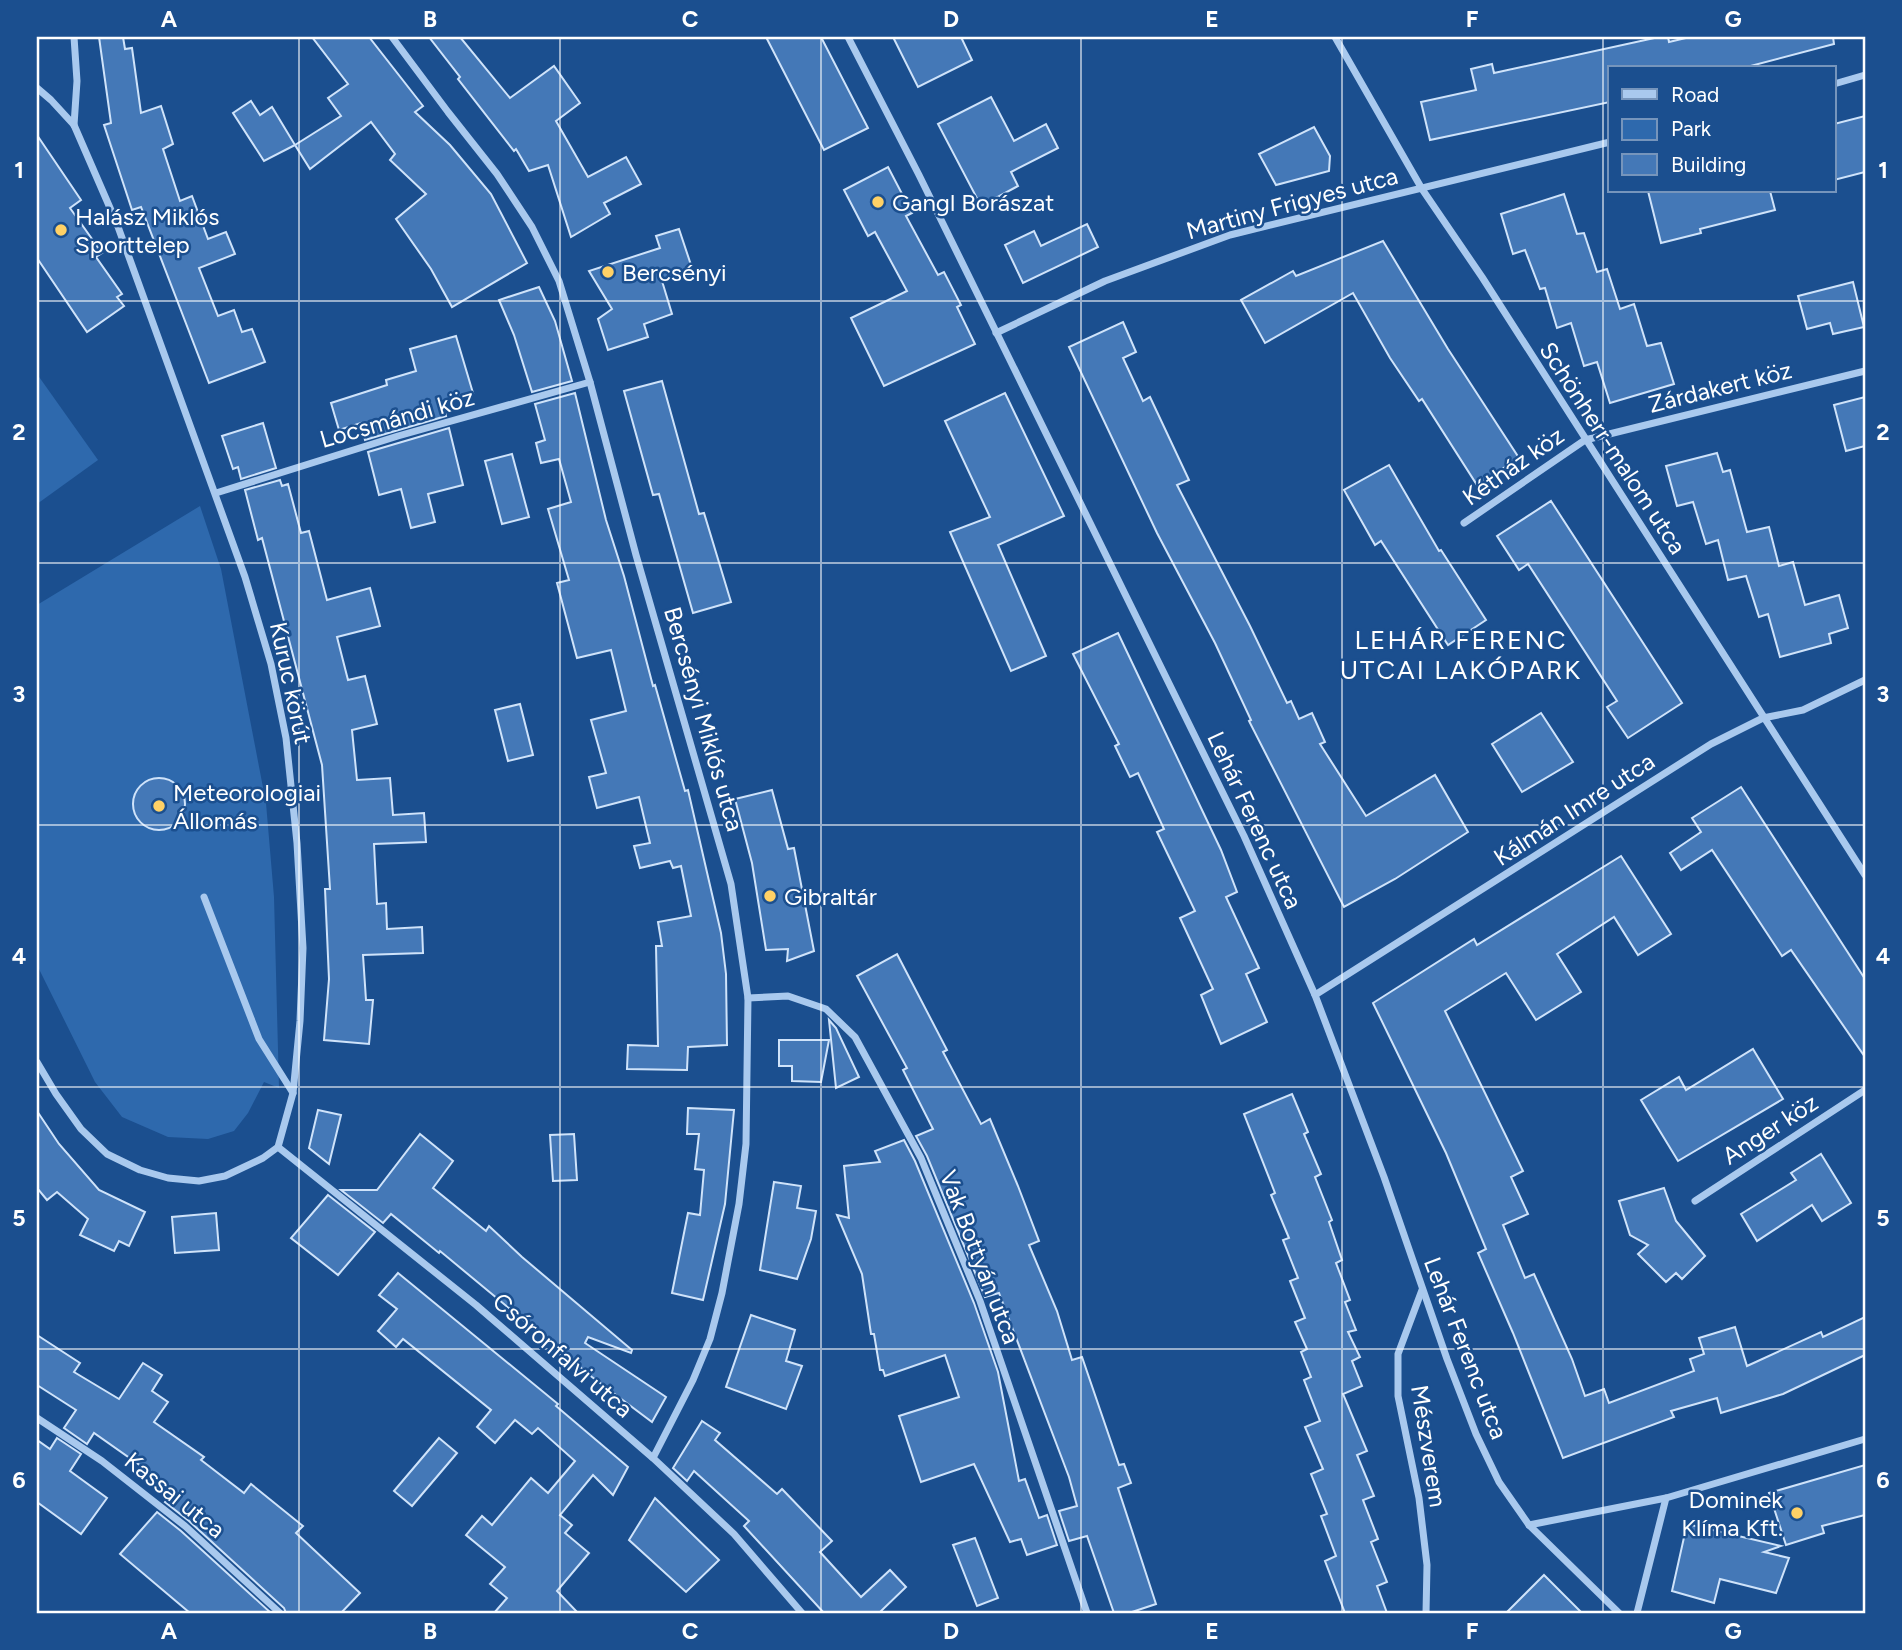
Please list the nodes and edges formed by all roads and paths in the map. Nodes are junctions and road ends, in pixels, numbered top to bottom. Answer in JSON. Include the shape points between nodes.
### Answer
{"nodes":[{"id":1,"x":74,"y":37,"type":"edge"},
{"id":2,"x":392,"y":37,"type":"edge"},
{"id":3,"x":848,"y":37,"type":"edge"},
{"id":4,"x":1335,"y":37,"type":"edge"},
{"id":5,"x":1865,"y":75,"type":"edge"},
{"id":6,"x":1836,"y":83,"type":"edge"},
{"id":7,"x":37,"y":88,"type":"edge"},
{"id":8,"x":74,"y":125,"type":"junction"},
{"id":9,"x":1608,"y":142,"type":"edge"},
{"id":10,"x":1422,"y":189,"type":"junction"},
{"id":11,"x":996,"y":333,"type":"junction"},
{"id":12,"x":1865,"y":371,"type":"edge"},
{"id":13,"x":590,"y":382,"type":"junction"},
{"id":14,"x":1585,"y":440,"type":"junction"},
{"id":15,"x":216,"y":493,"type":"junction"},
{"id":16,"x":1464,"y":523,"type":"dead end"},
{"id":17,"x":1865,"y":680,"type":"edge"},
{"id":18,"x":1763,"y":718,"type":"junction"},
{"id":19,"x":1865,"y":875,"type":"edge"},
{"id":20,"x":204,"y":897,"type":"dead end"},
{"id":21,"x":1315,"y":995,"type":"junction"},
{"id":22,"x":748,"y":998,"type":"junction"},
{"id":23,"x":37,"y":1062,"type":"edge"},
{"id":24,"x":1865,"y":1090,"type":"edge"},
{"id":25,"x":292,"y":1093,"type":"junction"},
{"id":26,"x":278,"y":1147,"type":"junction"},
{"id":27,"x":1695,"y":1201,"type":"dead end"},
{"id":28,"x":1422,"y":1290,"type":"junction"},
{"id":29,"x":37,"y":1418,"type":"edge"},
{"id":30,"x":1865,"y":1439,"type":"edge"},
{"id":31,"x":653,"y":1458,"type":"junction"},
{"id":32,"x":1666,"y":1498,"type":"junction"},
{"id":33,"x":1529,"y":1525,"type":"junction"},
{"id":34,"x":280,"y":1613,"type":"edge"},
{"id":35,"x":802,"y":1613,"type":"edge"},
{"id":36,"x":1087,"y":1613,"type":"edge"},
{"id":37,"x":1426,"y":1613,"type":"edge"},
{"id":38,"x":1619,"y":1613,"type":"edge"},
{"id":39,"x":1637,"y":1613,"type":"edge"}],
"edges":[{"from":1,"to":8,"type":"street","name":"Kuruc körút"},
{"from":2,"to":13,"type":"street","name":"Bercsényi Miklós utca","via":[[532,227],[559,281]]},
{"from":3,"to":11,"type":"street","name":"Lehár Ferenc utca"},
{"from":4,"to":10,"type":"street","name":"Schönherr-malom utca"},
{"from":5,"to":6,"type":"street"},
{"from":7,"to":8,"type":"street","name":"Kuruc körút"},
{"from":8,"to":15,"type":"street","name":"Kuruc körút","via":[[117,224]]},
{"from":9,"to":10,"type":"street","name":"Martiny Frigyes utca"},
{"from":10,"to":11,"type":"street","name":"Martiny Frigyes utca","via":[[1230,234],[1105,281]]},
{"from":10,"to":14,"type":"street","name":"Schönherr-malom utca"},
{"from":11,"to":21,"type":"street","name":"Lehár Ferenc utca","via":[[1244,836]]},
{"from":12,"to":14,"type":"street","name":"Zárdakert köz"},
{"from":13,"to":15,"type":"street","name":"Locsmándi köz"},
{"from":13,"to":22,"type":"street","name":"Bercsényi Miklós utca","via":[[731,884]]},
{"from":14,"to":16,"type":"street","name":"Kétház köz"},
{"from":14,"to":18,"type":"street","name":"Schönherr-malom utca"},
{"from":15,"to":25,"type":"street","name":"Kuruc körút","via":[[271,664],[285,738],[298,843],[303,948]]},
{"from":17,"to":18,"type":"street","name":"Kálmán Imre utca","via":[[1802,710]]},
{"from":18,"to":19,"type":"street","name":"Schönherr-malom utca"},
{"from":18,"to":21,"type":"street","name":"Kálmán Imre utca","via":[[1711,744]]},
{"from":20,"to":25,"type":"street","via":[[259,1039]]},
{"from":21,"to":28,"type":"street","name":"Lehár Ferenc utca"},
{"from":22,"to":31,"type":"street","name":"Bercsényi Miklós utca","via":[[746,1144],[722,1293],[693,1380]]},
{"from":22,"to":36,"type":"street","name":"Vak Bottyán utca","via":[[789,996],[826,1009],[855,1038],[921,1158],[980,1301]]},
{"from":23,"to":26,"type":"street","via":[[81,1129],[107,1154],[141,1170],[199,1181],[225,1176]]},
{"from":24,"to":27,"type":"street","name":"Anger köz"},
{"from":25,"to":26,"type":"street","name":"Kuruc körút"},
{"from":26,"to":31,"type":"street","name":"Csóronfalvi utca","via":[[476,1304]]},
{"from":28,"to":33,"type":"street","name":"Lehár Ferenc utca","via":[[1476,1434],[1499,1482]]},
{"from":28,"to":37,"type":"street","name":"Mészverem","via":[[1398,1354],[1398,1396],[1419,1498],[1427,1565]]},
{"from":29,"to":34,"type":"street","name":"Kassai utca","via":[[102,1461],[185,1526]]},
{"from":30,"to":32,"type":"street"},
{"from":31,"to":35,"type":"street","name":"Csóronfalvi utca","via":[[734,1534]]},
{"from":32,"to":33,"type":"street"},
{"from":32,"to":39,"type":"street"},
{"from":33,"to":38,"type":"street","name":"Lehár Ferenc utca"}]}
